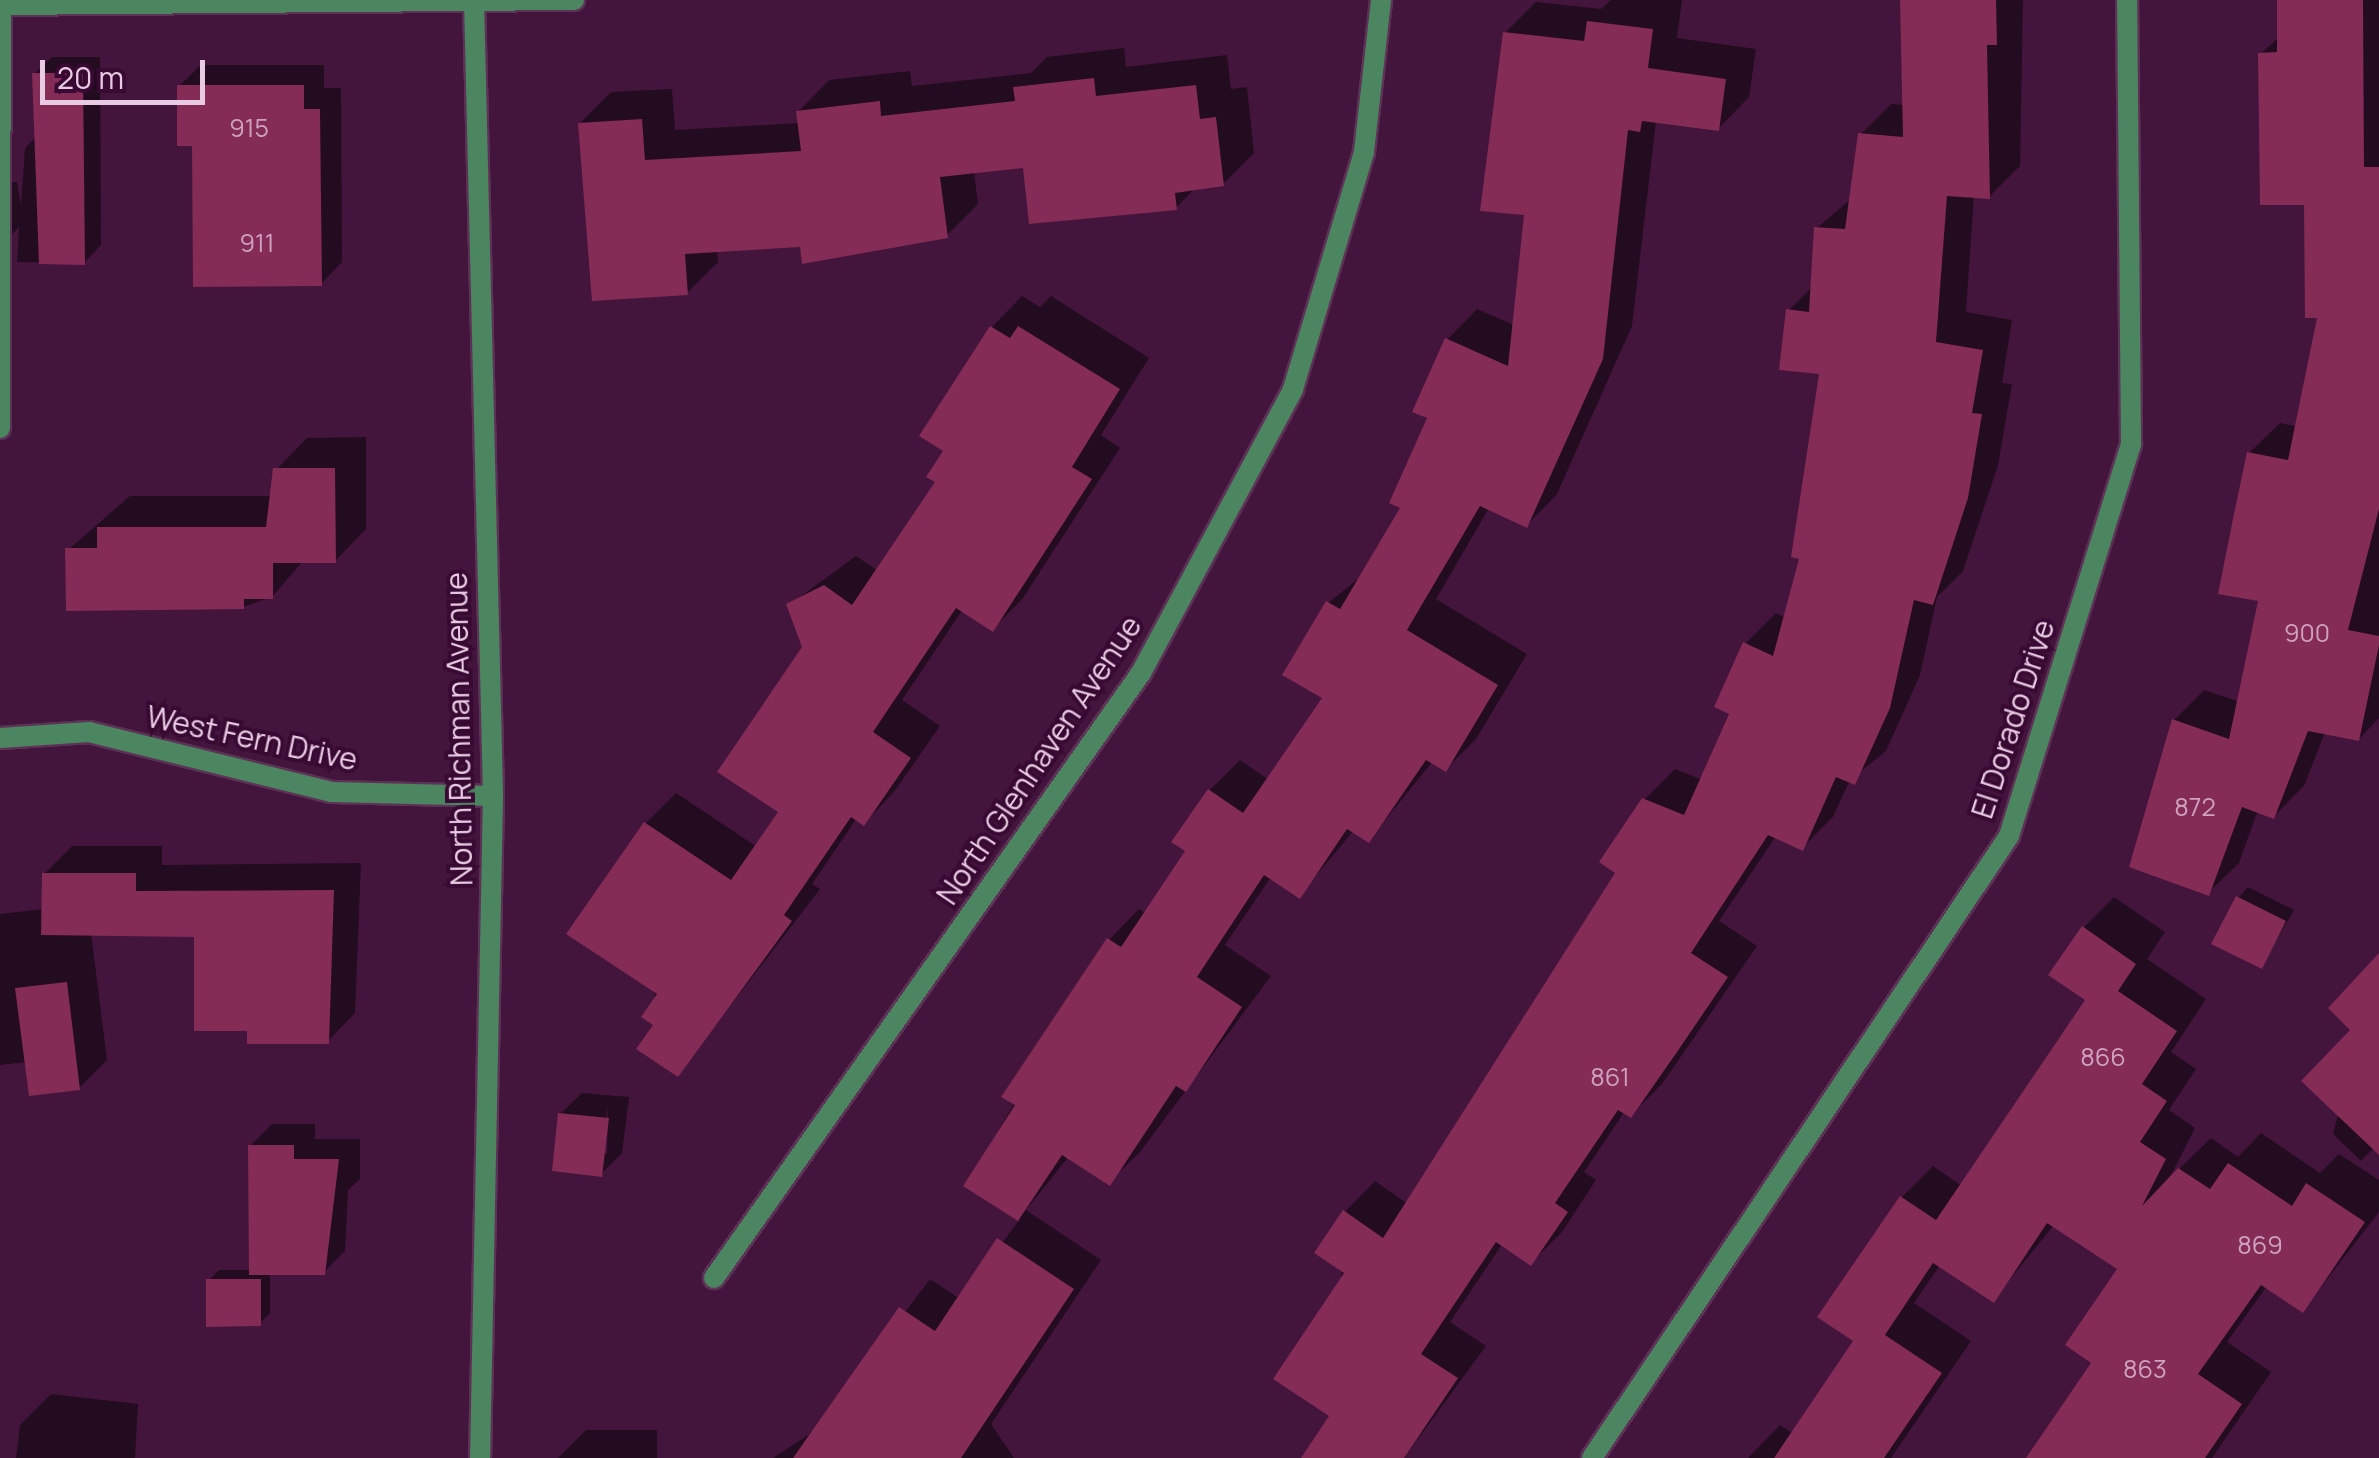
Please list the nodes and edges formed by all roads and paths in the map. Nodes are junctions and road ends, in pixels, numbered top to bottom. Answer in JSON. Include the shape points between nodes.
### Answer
{"nodes":[{"id":1,"x":574,"y":0,"type":"edge"},
{"id":2,"x":1381,"y":0,"type":"edge"},
{"id":3,"x":2127,"y":0,"type":"edge"},
{"id":4,"x":474,"y":3,"type":"edge"},
{"id":5,"x":0,"y":5,"type":"edge"},
{"id":6,"x":0,"y":428,"type":"edge"},
{"id":7,"x":0,"y":738,"type":"edge"},
{"id":8,"x":493,"y":796,"type":"junction"},
{"id":9,"x":714,"y":1278,"type":"dead end"},
{"id":10,"x":480,"y":1458,"type":"edge"},
{"id":11,"x":1592,"y":1458,"type":"edge"}],
"edges":[{"from":1,"to":4,"type":"street"},
{"from":2,"to":9,"type":"street","name":"North Glenhaven Avenue","via":[[1364,152],[1293,389],[1141,673]]},
{"from":3,"to":11,"type":"street","name":"El Dorado Drive","via":[[2131,444],[2010,836]]},
{"from":4,"to":5,"type":"street"},
{"from":4,"to":8,"type":"street","name":"North Richman Avenue"},
{"from":5,"to":6,"type":"street"},
{"from":7,"to":8,"type":"street","name":"West Fern Drive","via":[[89,732],[332,792]]},
{"from":8,"to":10,"type":"street","name":"North Richman Avenue"}]}
